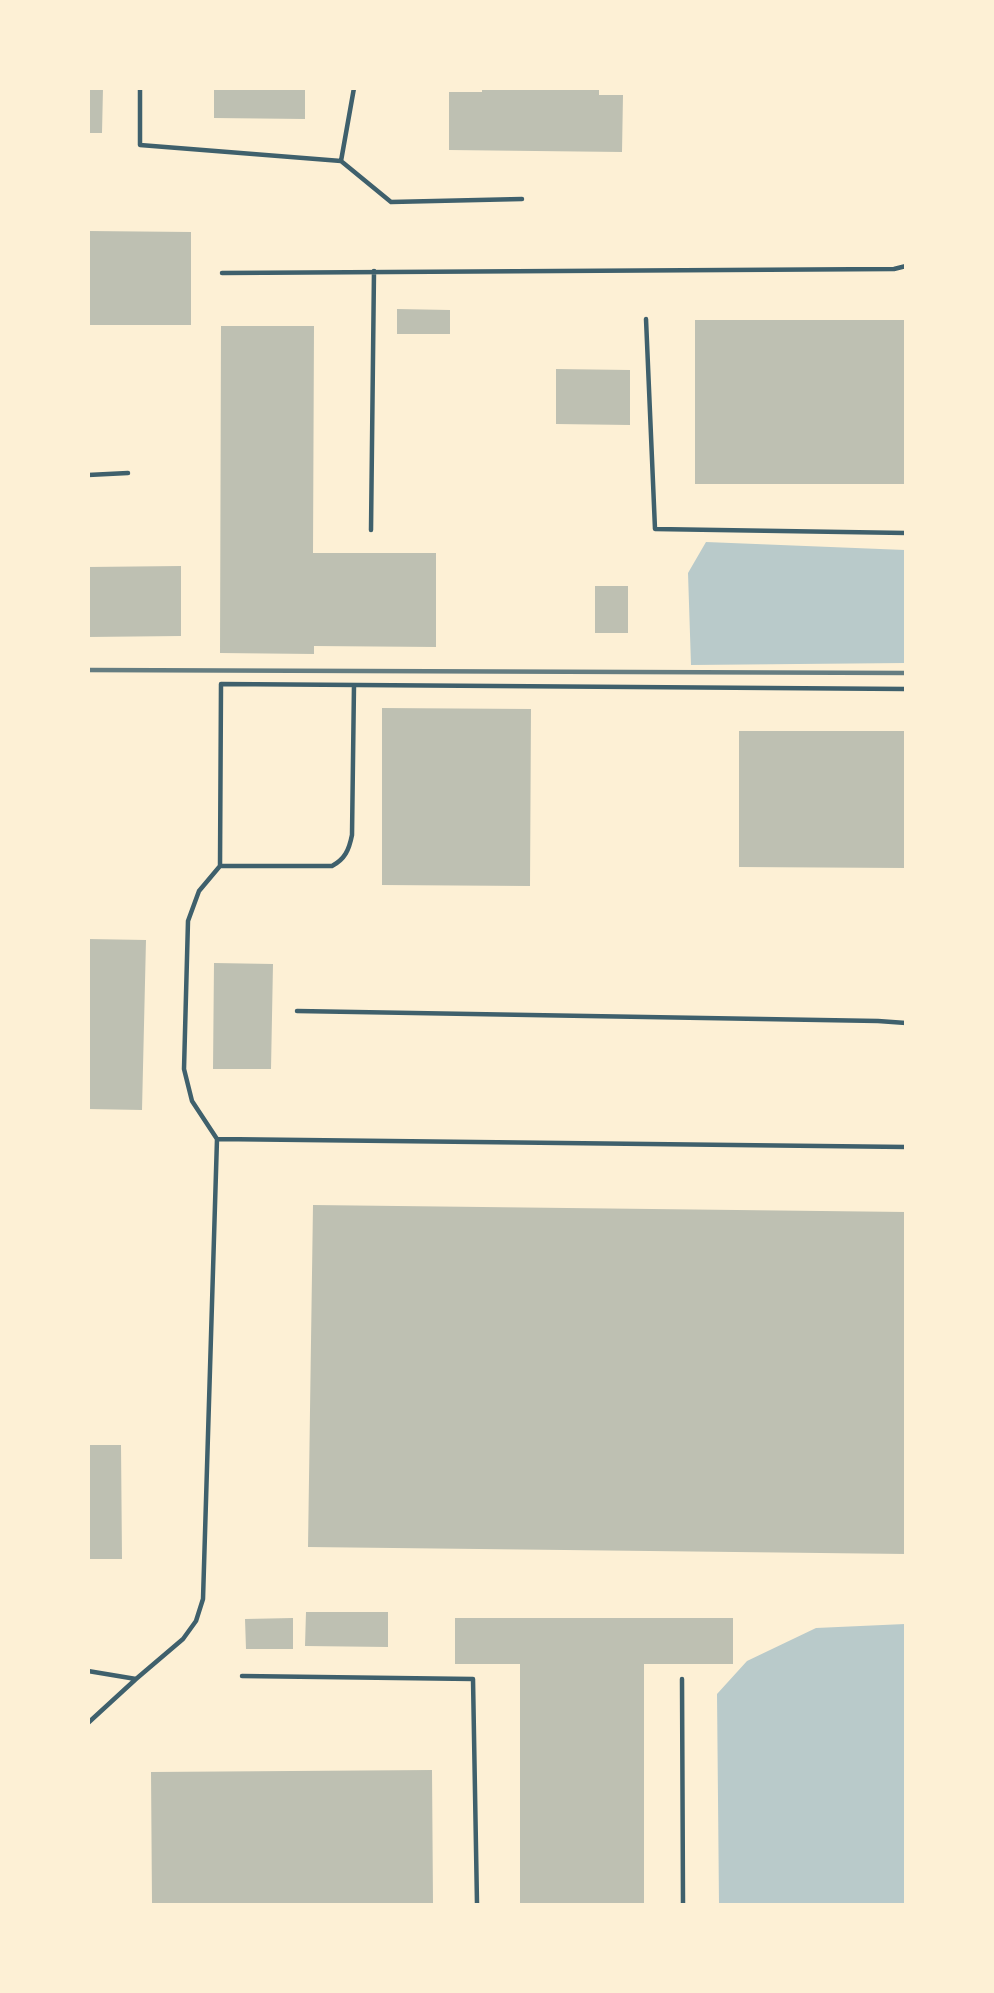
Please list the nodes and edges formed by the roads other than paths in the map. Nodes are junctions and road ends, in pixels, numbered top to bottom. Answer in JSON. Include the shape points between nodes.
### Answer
{"nodes":[{"id":1,"x":140,"y":88,"type":"edge"},
{"id":2,"x":354,"y":88,"type":"edge"},
{"id":3,"x":341,"y":161,"type":"junction"},
{"id":4,"x":522,"y":200,"type":"dead end"},
{"id":5,"x":906,"y":266,"type":"edge"},
{"id":6,"x":374,"y":271,"type":"junction"},
{"id":7,"x":222,"y":273,"type":"dead end"},
{"id":8,"x":646,"y":319,"type":"dead end"},
{"id":9,"x":128,"y":473,"type":"dead end"},
{"id":10,"x":88,"y":475,"type":"edge"},
{"id":11,"x":371,"y":530,"type":"dead end"},
{"id":12,"x":906,"y":533,"type":"edge"},
{"id":13,"x":354,"y":685,"type":"junction"},
{"id":14,"x":906,"y":689,"type":"edge"},
{"id":15,"x":220,"y":866,"type":"junction"},
{"id":16,"x":297,"y":1011,"type":"dead end"},
{"id":17,"x":906,"y":1023,"type":"edge"},
{"id":18,"x":217,"y":1139,"type":"junction"},
{"id":19,"x":906,"y":1147,"type":"edge"},
{"id":20,"x":88,"y":1671,"type":"edge"},
{"id":21,"x":242,"y":1676,"type":"dead end"},
{"id":22,"x":136,"y":1679,"type":"junction"},
{"id":23,"x":682,"y":1679,"type":"dead end"},
{"id":24,"x":88,"y":1723,"type":"edge"},
{"id":25,"x":477,"y":1905,"type":"edge"},
{"id":26,"x":684,"y":1905,"type":"edge"}],
"edges":[{"from":1,"to":3,"type":"lane","via":[[140,145]]},
{"from":2,"to":3,"type":"lane"},
{"from":3,"to":4,"type":"lane","via":[[391,202]]},
{"from":5,"to":6,"type":"lane"},
{"from":6,"to":7,"type":"lane"},
{"from":6,"to":11,"type":"lane"},
{"from":8,"to":12,"type":"lane","via":[[655,529]]},
{"from":9,"to":10,"type":"lane"},
{"from":13,"to":14,"type":"lane"},
{"from":13,"to":15,"type":"lane","via":[[352,835],[349,850],[341,861],[332,866]]},
{"from":13,"to":15,"type":"lane","via":[[221,684]]},
{"from":15,"to":18,"type":"lane","via":[[199,891],[188,921],[184,1069],[192,1101]]},
{"from":16,"to":17,"type":"lane"},
{"from":18,"to":19,"type":"lane"},
{"from":18,"to":22,"type":"lane","via":[[203,1599],[196,1621],[183,1639]]},
{"from":20,"to":22,"type":"lane"},
{"from":21,"to":25,"type":"lane","via":[[473,1679]]},
{"from":22,"to":24,"type":"lane"},
{"from":23,"to":26,"type":"lane"}]}
